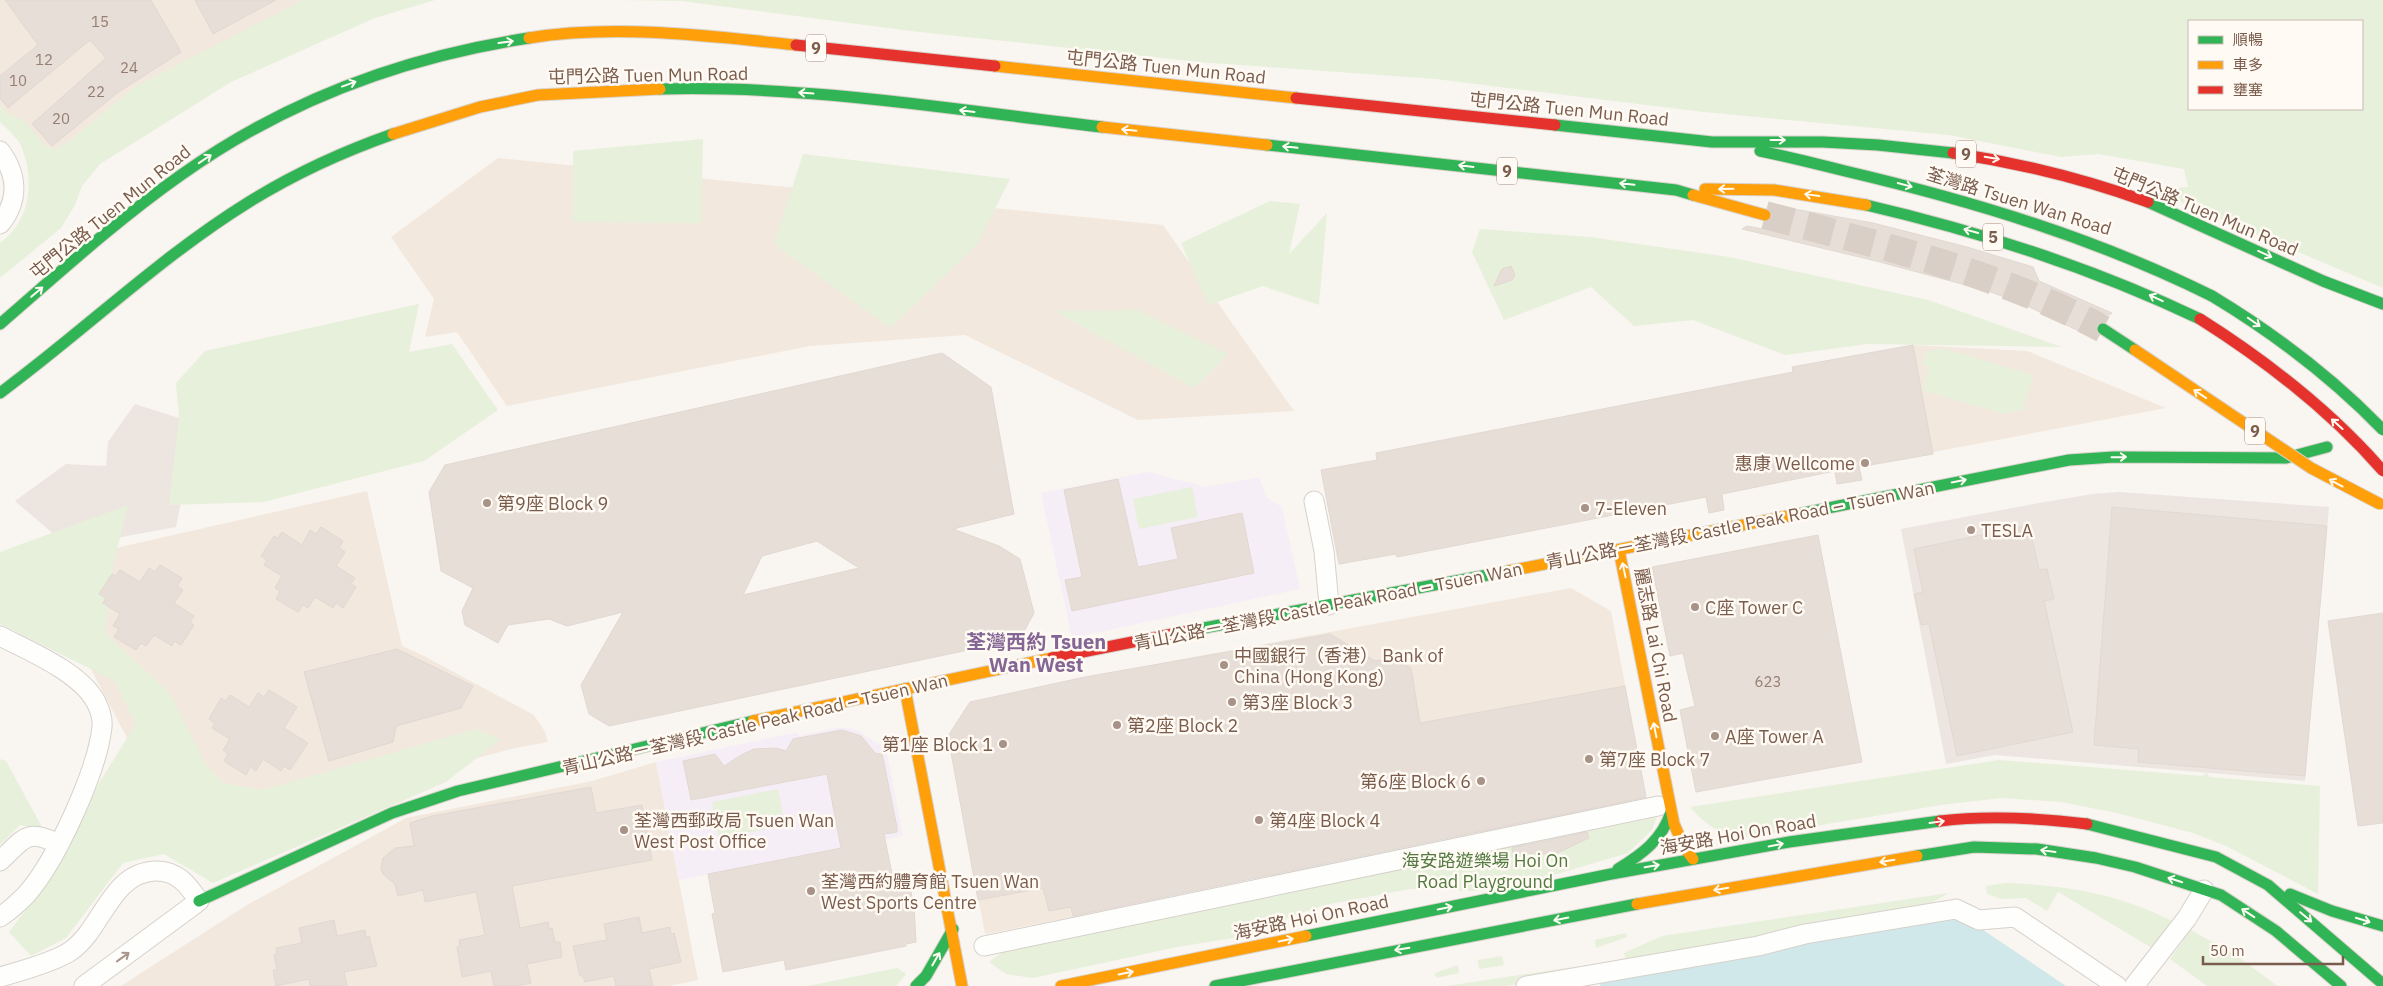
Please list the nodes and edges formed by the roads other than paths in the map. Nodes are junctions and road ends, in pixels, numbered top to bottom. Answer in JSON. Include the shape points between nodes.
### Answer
{"nodes":[{"id":1,"x":1712,"y":142,"type":"junction"},
{"id":2,"x":0,"y":151,"type":"edge"},
{"id":3,"x":1676,"y":190,"type":"junction"},
{"id":4,"x":1765,"y":215,"type":"tunnel mouth"},
{"id":5,"x":0,"y":224,"type":"edge"},
{"id":6,"x":2383,"y":304,"type":"edge"},
{"id":7,"x":0,"y":324,"type":"edge"},
{"id":8,"x":2103,"y":329,"type":"tunnel mouth"},
{"id":9,"x":0,"y":392,"type":"edge"},
{"id":10,"x":2383,"y":430,"type":"edge"},
{"id":11,"x":2327,"y":447,"type":"dead end"},
{"id":12,"x":2383,"y":472,"type":"edge"},
{"id":13,"x":1314,"y":501,"type":"dead end"},
{"id":14,"x":2380,"y":504,"type":"dead end"},
{"id":15,"x":1620,"y":550,"type":"junction"},
{"id":16,"x":1329,"y":605,"type":"junction"},
{"id":17,"x":0,"y":636,"type":"edge"},
{"id":18,"x":905,"y":690,"type":"junction"},
{"id":19,"x":1664,"y":809,"type":"junction"},
{"id":20,"x":58,"y":844,"type":"junction"},
{"id":21,"x":1694,"y":859,"type":"junction"},
{"id":22,"x":0,"y":861,"type":"edge"},
{"id":23,"x":1708,"y":868,"type":"dead end"},
{"id":24,"x":1611,"y":874,"type":"junction"},
{"id":25,"x":1732,"y":876,"type":"dead end"},
{"id":26,"x":1769,"y":880,"type":"junction"},
{"id":27,"x":2268,"y":885,"type":"junction"},
{"id":28,"x":2204,"y":890,"type":"junction"},
{"id":29,"x":199,"y":902,"type":"junction"},
{"id":30,"x":0,"y":917,"type":"edge"},
{"id":31,"x":2383,"y":926,"type":"edge"},
{"id":32,"x":953,"y":929,"type":"junction"},
{"id":33,"x":984,"y":946,"type":"dead end"},
{"id":34,"x":0,"y":977,"type":"edge"},
{"id":35,"x":2383,"y":984,"type":"edge"},
{"id":36,"x":84,"y":986,"type":"edge"},
{"id":37,"x":916,"y":986,"type":"edge"},
{"id":38,"x":962,"y":986,"type":"edge"},
{"id":39,"x":1061,"y":986,"type":"edge"},
{"id":40,"x":1215,"y":986,"type":"edge"},
{"id":41,"x":1526,"y":986,"type":"edge"},
{"id":42,"x":2117,"y":986,"type":"edge"},
{"id":43,"x":2134,"y":986,"type":"edge"},
{"id":44,"x":2341,"y":986,"type":"edge"}],
"edges":[{"from":1,"to":6,"type":"main road","name":"屯門公路 Tuen Mun Road","number":"9","one_way":true,"via":[[1863,142],[1949,151],[2035,167],[2149,202],[2321,280]]},
{"from":7,"to":1,"type":"main road","name":"屯門公路 Tuen Mun Road","number":"9","one_way":true,"via":[[169,184],[249,131],[303,104],[384,72],[470,48],[532,38],[583,33],[727,38]]},
{"from":1,"to":10,"type":"main road","name":"荃灣路 Tsuen Wan Road","number":"5","one_way":true,"bridge":true,"via":[[1900,184],[2057,228],[2137,259],[2238,311],[2304,358]]},
{"from":2,"to":5,"type":"street","via":[[13,181],[12,207]]},
{"from":3,"to":4,"type":"main road","name":"屯門公路 Tuen Mun Road","number":"9"},
{"from":3,"to":9,"type":"main road","name":"屯門公路 Tuen Mun Road","number":"9","one_way":true,"via":[[839,96],[718,87],[533,95],[476,107],[340,154],[305,170],[213,225]]},
{"from":12,"to":3,"type":"main road","number":"5","one_way":true,"bridge":true,"via":[[2347,432],[2248,351],[2200,319],[2076,264],[1974,232],[1844,200],[1774,190]]},
{"from":14,"to":8,"type":"main road","number":"9","one_way":true,"bridge":true,"via":[[2333,482]]},
{"from":15,"to":11,"type":"main road","name":"青山公路－荃灣段 Castle Peak Road – Tsuen Wan","one_way":true,"via":[[2069,460],[2114,456],[2286,458]]},
{"from":13,"to":16,"type":"street","via":[[1324,551]]},
{"from":15,"to":16,"type":"main road","name":"青山公路－荃灣段 Castle Peak Road – Tsuen Wan"},
{"from":19,"to":15,"type":"main road","name":"麗志路 Lai Chi Road","one_way":true},
{"from":16,"to":18,"type":"main road","name":"青山公路－荃灣段 Castle Peak Road – Tsuen Wan","via":[[1160,636]]},
{"from":17,"to":20,"type":"street","via":[[79,682],[101,713],[102,726],[86,785]]},
{"from":18,"to":29,"type":"main road","name":"青山公路－荃灣段 Castle Peak Road – Tsuen Wan","via":[[679,737],[458,791],[392,812]]},
{"from":18,"to":32,"type":"main road"},
{"from":19,"to":21,"type":"main road","name":"麗志路 Lai Chi Road"},
{"from":19,"to":24,"type":"main road","via":[[1664,830],[1644,853]]},
{"from":19,"to":33,"type":"street"},
{"from":20,"to":22,"type":"street","via":[[42,836],[30,836]]},
{"from":20,"to":30,"type":"street","via":[[27,894]]},
{"from":21,"to":23,"type":"main road"},
{"from":24,"to":21,"type":"main road","name":"海安路 Hoi On Road","one_way":true},
{"from":21,"to":27,"type":"main road","name":"海安路 Hoi On Road","one_way":true,"via":[[1789,842],[1972,817],[2041,818],[2099,825],[2216,857]]},
{"from":39,"to":24,"type":"main road","name":"海安路 Hoi On Road","one_way":true},
{"from":25,"to":26,"type":"main road"},
{"from":28,"to":26,"type":"main road","one_way":true,"via":[[2096,858],[2037,849],[1974,847]]},
{"from":26,"to":40,"type":"main road","one_way":true},
{"from":27,"to":31,"type":"main road","one_way":true,"via":[[2332,911]]},
{"from":27,"to":35,"type":"main road","name":"海安路 Hoi On Road","one_way":true},
{"from":28,"to":43,"type":"street","via":[[2187,918]]},
{"from":44,"to":28,"type":"main road","one_way":true,"via":[[2276,931],[2221,895]]},
{"from":29,"to":34,"type":"street","via":[[181,878],[160,870],[138,874],[114,894],[98,922],[71,950],[26,970]]},
{"from":36,"to":29,"type":"street","name":"青山公路－荃灣段 Castle Peak Road – Tsuen Wan","one_way":true},
{"from":37,"to":32,"type":"main road","one_way":true,"via":[[926,976]]},
{"from":32,"to":38,"type":"main road"},
{"from":41,"to":42,"type":"street","via":[[1956,909],[1979,920],[2015,917]]}]}
